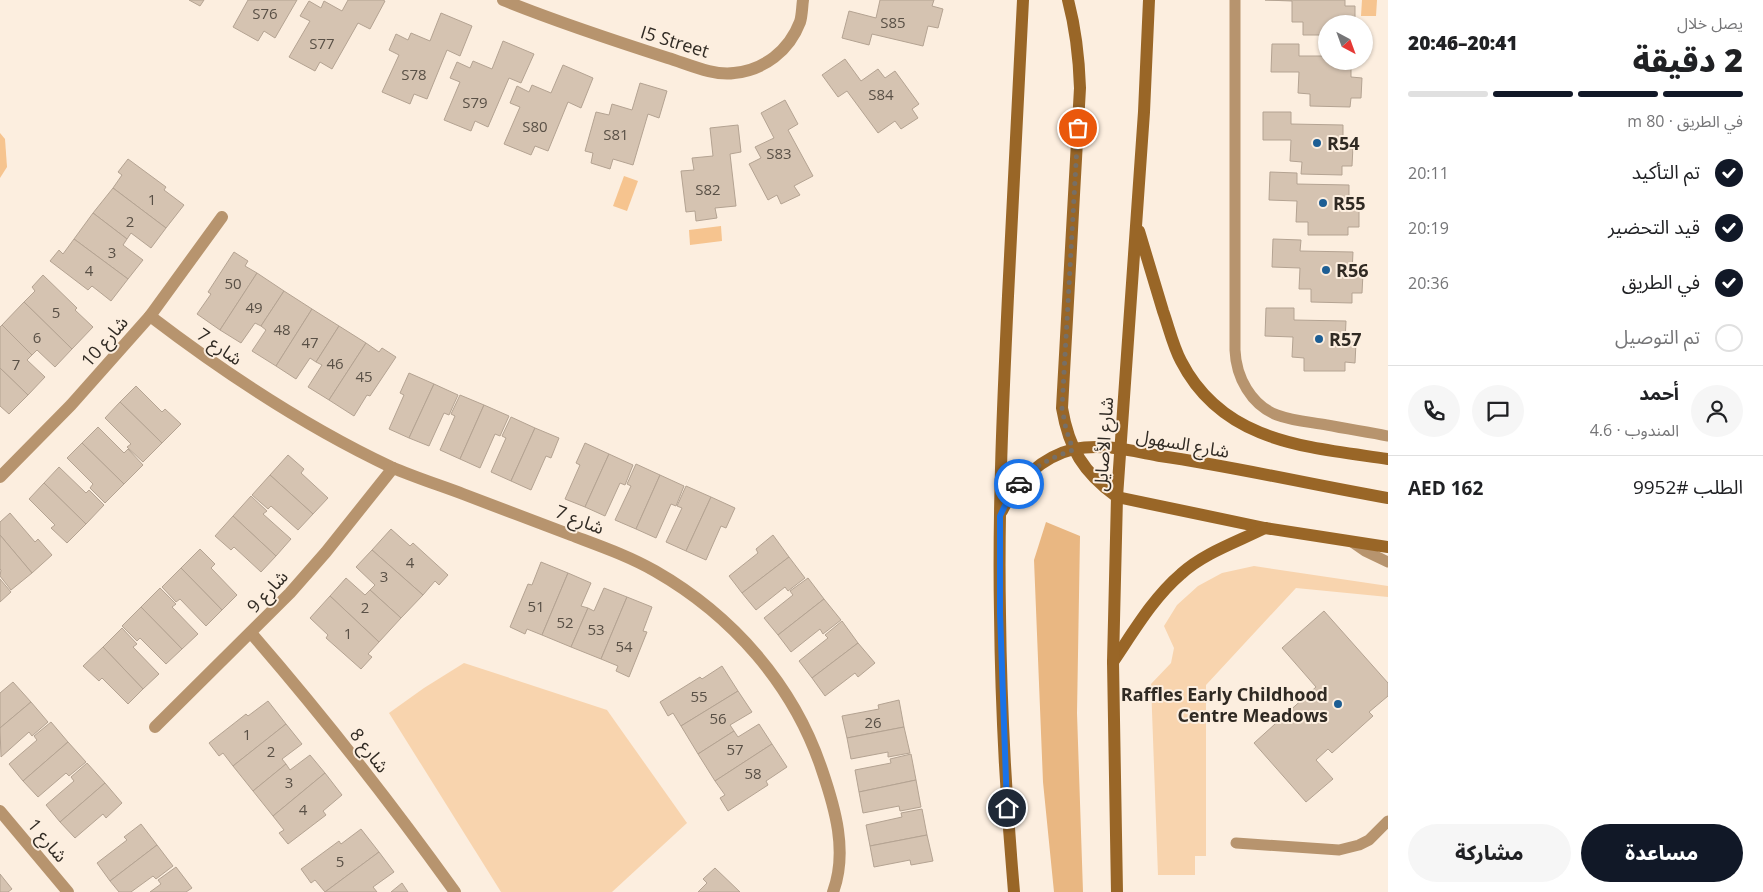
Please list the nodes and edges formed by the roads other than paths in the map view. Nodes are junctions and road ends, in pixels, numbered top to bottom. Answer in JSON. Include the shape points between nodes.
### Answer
{"nodes":[{"id":1,"x":503,"y":0,"type":"edge"},
{"id":2,"x":803,"y":0,"type":"edge"},
{"id":3,"x":1023,"y":0,"type":"edge"},
{"id":4,"x":1068,"y":0,"type":"edge"},
{"id":5,"x":1149,"y":0,"type":"edge"},
{"id":6,"x":1235,"y":0,"type":"edge"},
{"id":7,"x":222,"y":217,"type":"dead end"},
{"id":8,"x":1136,"y":224,"type":"junction"},
{"id":9,"x":150,"y":316,"type":"junction"},
{"id":10,"x":1388,"y":436,"type":"edge"},
{"id":11,"x":1073,"y":450,"type":"junction"},
{"id":12,"x":1120,"y":450,"type":"junction"},
{"id":13,"x":1388,"y":459,"type":"edge"},
{"id":14,"x":393,"y":468,"type":"junction"},
{"id":15,"x":0,"y":477,"type":"edge"},
{"id":16,"x":1117,"y":497,"type":"junction"},
{"id":17,"x":1388,"y":498,"type":"edge"},
{"id":18,"x":1000,"y":516,"type":"junction"},
{"id":19,"x":1265,"y":528,"type":"junction"},
{"id":20,"x":1352,"y":542,"type":"junction"},
{"id":21,"x":1388,"y":547,"type":"edge"},
{"id":22,"x":1388,"y":562,"type":"edge"},
{"id":23,"x":252,"y":633,"type":"junction"},
{"id":24,"x":1113,"y":662,"type":"junction"},
{"id":25,"x":155,"y":727,"type":"dead end"},
{"id":26,"x":0,"y":811,"type":"edge"},
{"id":27,"x":1388,"y":821,"type":"edge"},
{"id":28,"x":1236,"y":843,"type":"dead end"},
{"id":29,"x":68,"y":892,"type":"edge"},
{"id":30,"x":455,"y":892,"type":"edge"},
{"id":31,"x":832,"y":892,"type":"edge"},
{"id":32,"x":1014,"y":892,"type":"edge"},
{"id":33,"x":1117,"y":892,"type":"edge"}],
"edges":[{"from":1,"to":2,"type":"street","name":"I5 Street","via":[[611,40],[710,71],[733,74],[754,69],[774,58],[790,42],[800,21]]},
{"from":3,"to":18,"type":"main road"},
{"from":4,"to":11,"type":"main road","via":[[1075,27],[1080,88],[1062,408]]},
{"from":5,"to":8,"type":"main road","name":"شارع الأصايل"},
{"from":6,"to":10,"type":"lane","via":[[1235,350],[1238,370],[1246,388],[1259,404],[1275,414]]},
{"from":7,"to":9,"type":"street","name":"شارع 10"},
{"from":8,"to":12,"type":"main road","name":"شارع الأصايل"},
{"from":8,"to":13,"type":"main road","via":[[1180,360],[1204,396],[1224,414],[1272,438]]},
{"from":9,"to":14,"type":"street","name":"شارع 7","via":[[259,394]]},
{"from":9,"to":15,"type":"street","name":"شارع 10","via":[[71,406]]},
{"from":11,"to":12,"type":"main road","name":"شارع السهول","via":[[1098,446]]},
{"from":11,"to":16,"type":"main road","via":[[1084,468]]},
{"from":11,"to":18,"type":"main road","name":"شارع السهول","via":[[1054,456],[1021,481]]},
{"from":12,"to":16,"type":"main road","name":"شارع الأصايل"},
{"from":12,"to":17,"type":"main road","name":"شارع السهول","via":[[1191,460]]},
{"from":14,"to":23,"type":"street","name":"شارع 9","via":[[326,552]]},
{"from":14,"to":31,"type":"street","name":"شارع 7","via":[[614,551],[654,571],[696,598],[734,629],[794,706],[816,751],[831,797],[840,846],[839,867]]},
{"from":16,"to":19,"type":"main road"},
{"from":16,"to":24,"type":"main road","name":"شارع الأصايل"},
{"from":18,"to":32,"type":"main road","via":[[1002,711]]},
{"from":19,"to":20,"type":"main road"},
{"from":19,"to":24,"type":"main road","via":[[1182,573],[1152,605]]},
{"from":20,"to":21,"type":"main road"},
{"from":20,"to":22,"type":"lane"},
{"from":23,"to":25,"type":"street","name":"شارع 9"},
{"from":23,"to":30,"type":"street","name":"شارع 8","via":[[361,767]]},
{"from":24,"to":33,"type":"main road","name":"شارع الأصايل"},
{"from":26,"to":29,"type":"street","name":"شارع 1"},
{"from":27,"to":28,"type":"lane","via":[[1364,842],[1339,850]]}]}
